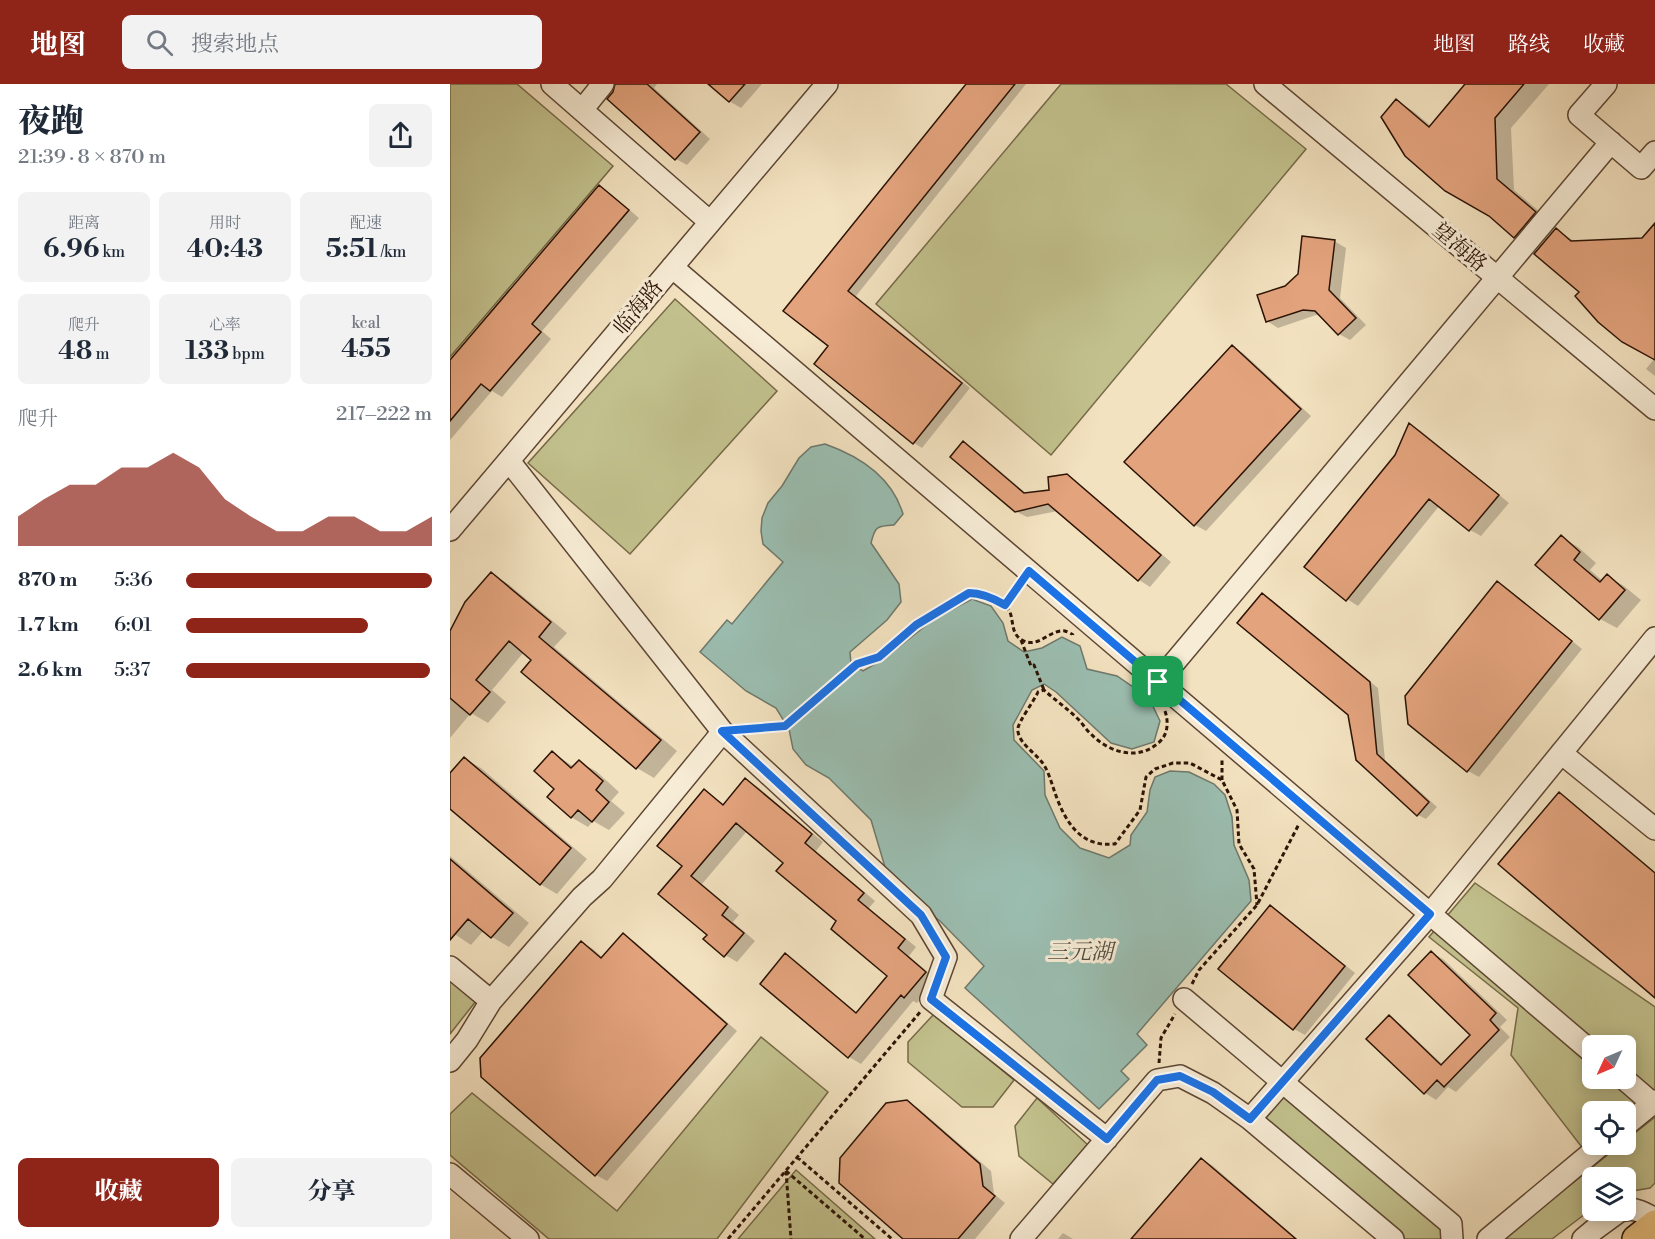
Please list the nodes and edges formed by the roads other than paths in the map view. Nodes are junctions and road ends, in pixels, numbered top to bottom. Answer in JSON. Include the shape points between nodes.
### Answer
{"nodes":[{"id":1,"x":552,"y":84,"type":"edge"},
{"id":2,"x":603,"y":84,"type":"edge"},
{"id":3,"x":827,"y":84,"type":"edge"},
{"id":4,"x":1265,"y":84,"type":"edge"},
{"id":5,"x":1606,"y":84,"type":"edge"},
{"id":6,"x":582,"y":110,"type":"junction"},
{"id":7,"x":1611,"y":142,"type":"junction"},
{"id":8,"x":1655,"y":152,"type":"edge"},
{"id":9,"x":710,"y":222,"type":"junction"},
{"id":10,"x":672,"y":267,"type":"junction"},
{"id":11,"x":1496,"y":277,"type":"junction"},
{"id":12,"x":1655,"y":409,"type":"edge"},
{"id":13,"x":508,"y":461,"type":"junction"},
{"id":14,"x":450,"y":530,"type":"edge"},
{"id":15,"x":1655,"y":638,"type":"edge"},
{"id":16,"x":1158,"y":682,"type":"junction"},
{"id":17,"x":722,"y":731,"type":"junction"},
{"id":18,"x":1561,"y":753,"type":"junction"},
{"id":19,"x":1655,"y":829,"type":"edge"},
{"id":20,"x":1430,"y":914,"type":"junction"},
{"id":21,"x":450,"y":967,"type":"edge"},
{"id":22,"x":1184,"y":999,"type":"road end"},
{"id":23,"x":491,"y":1001,"type":"junction"},
{"id":24,"x":1582,"y":1044,"type":"edge"},
{"id":25,"x":450,"y":1061,"type":"edge"},
{"id":26,"x":1283,"y":1081,"type":"junction"},
{"id":27,"x":1636,"y":1088,"type":"edge"},
{"id":28,"x":1653,"y":1102,"type":"edge"},
{"id":29,"x":1636,"y":1116,"type":"edge"},
{"id":30,"x":1250,"y":1119,"type":"junction"},
{"id":31,"x":1107,"y":1139,"type":"junction"},
{"id":32,"x":1589,"y":1155,"type":"edge"},
{"id":33,"x":450,"y":1174,"type":"edge"},
{"id":34,"x":1636,"y":1210,"type":"edge"},
{"id":35,"x":1655,"y":1219,"type":"edge"},
{"id":36,"x":1606,"y":1221,"type":"edge"},
{"id":37,"x":1655,"y":1224,"type":"edge"},
{"id":38,"x":528,"y":1239,"type":"edge"},
{"id":39,"x":1021,"y":1239,"type":"edge"},
{"id":40,"x":1393,"y":1239,"type":"edge"},
{"id":41,"x":1452,"y":1239,"type":"edge"},
{"id":42,"x":1488,"y":1239,"type":"edge"},
{"id":43,"x":1583,"y":1239,"type":"edge"},
{"id":44,"x":1636,"y":1239,"type":"edge"}],
"edges":[{"from":1,"to":6,"type":"street"},
{"from":2,"to":6,"type":"street"},
{"from":3,"to":9,"type":"street","name":"临海路"},
{"from":4,"to":11,"type":"street","name":"望海路"},
{"from":5,"to":7,"type":"street","via":[[1579,115]]},
{"from":6,"to":9,"type":"street"},
{"from":7,"to":8,"type":"street","via":[[1641,168]]},
{"from":7,"to":11,"type":"street"},
{"from":9,"to":10,"type":"street","name":"临海路"},
{"from":10,"to":13,"type":"street","name":"临海路"},
{"from":10,"to":16,"type":"street"},
{"from":11,"to":12,"type":"street","name":"望海路"},
{"from":11,"to":16,"type":"street"},
{"from":13,"to":14,"type":"street","name":"临海路"},
{"from":13,"to":17,"type":"street"},
{"from":15,"to":18,"type":"street"},
{"from":16,"to":20,"type":"street"},
{"from":17,"to":23,"type":"street","via":[[602,879]]},
{"from":17,"to":31,"type":"street","via":[[921,915],[946,957],[931,999]]},
{"from":18,"to":19,"type":"street"},
{"from":18,"to":20,"type":"street"},
{"from":20,"to":24,"type":"street"},
{"from":20,"to":26,"type":"street"},
{"from":21,"to":23,"type":"street"},
{"from":22,"to":26,"type":"street"},
{"from":23,"to":25,"type":"street"},
{"from":26,"to":30,"type":"street"},
{"from":26,"to":41,"type":"street","via":[[1451,1224]]},
{"from":27,"to":28,"type":"street"},
{"from":28,"to":29,"type":"street"},
{"from":30,"to":31,"type":"street","via":[[1213,1092],[1180,1076],[1157,1080]]},
{"from":30,"to":40,"type":"street"},
{"from":31,"to":39,"type":"street"},
{"from":32,"to":42,"type":"street"},
{"from":33,"to":38,"type":"street"},
{"from":34,"to":35,"type":"street"},
{"from":36,"to":43,"type":"street"},
{"from":37,"to":44,"type":"main road"}]}
